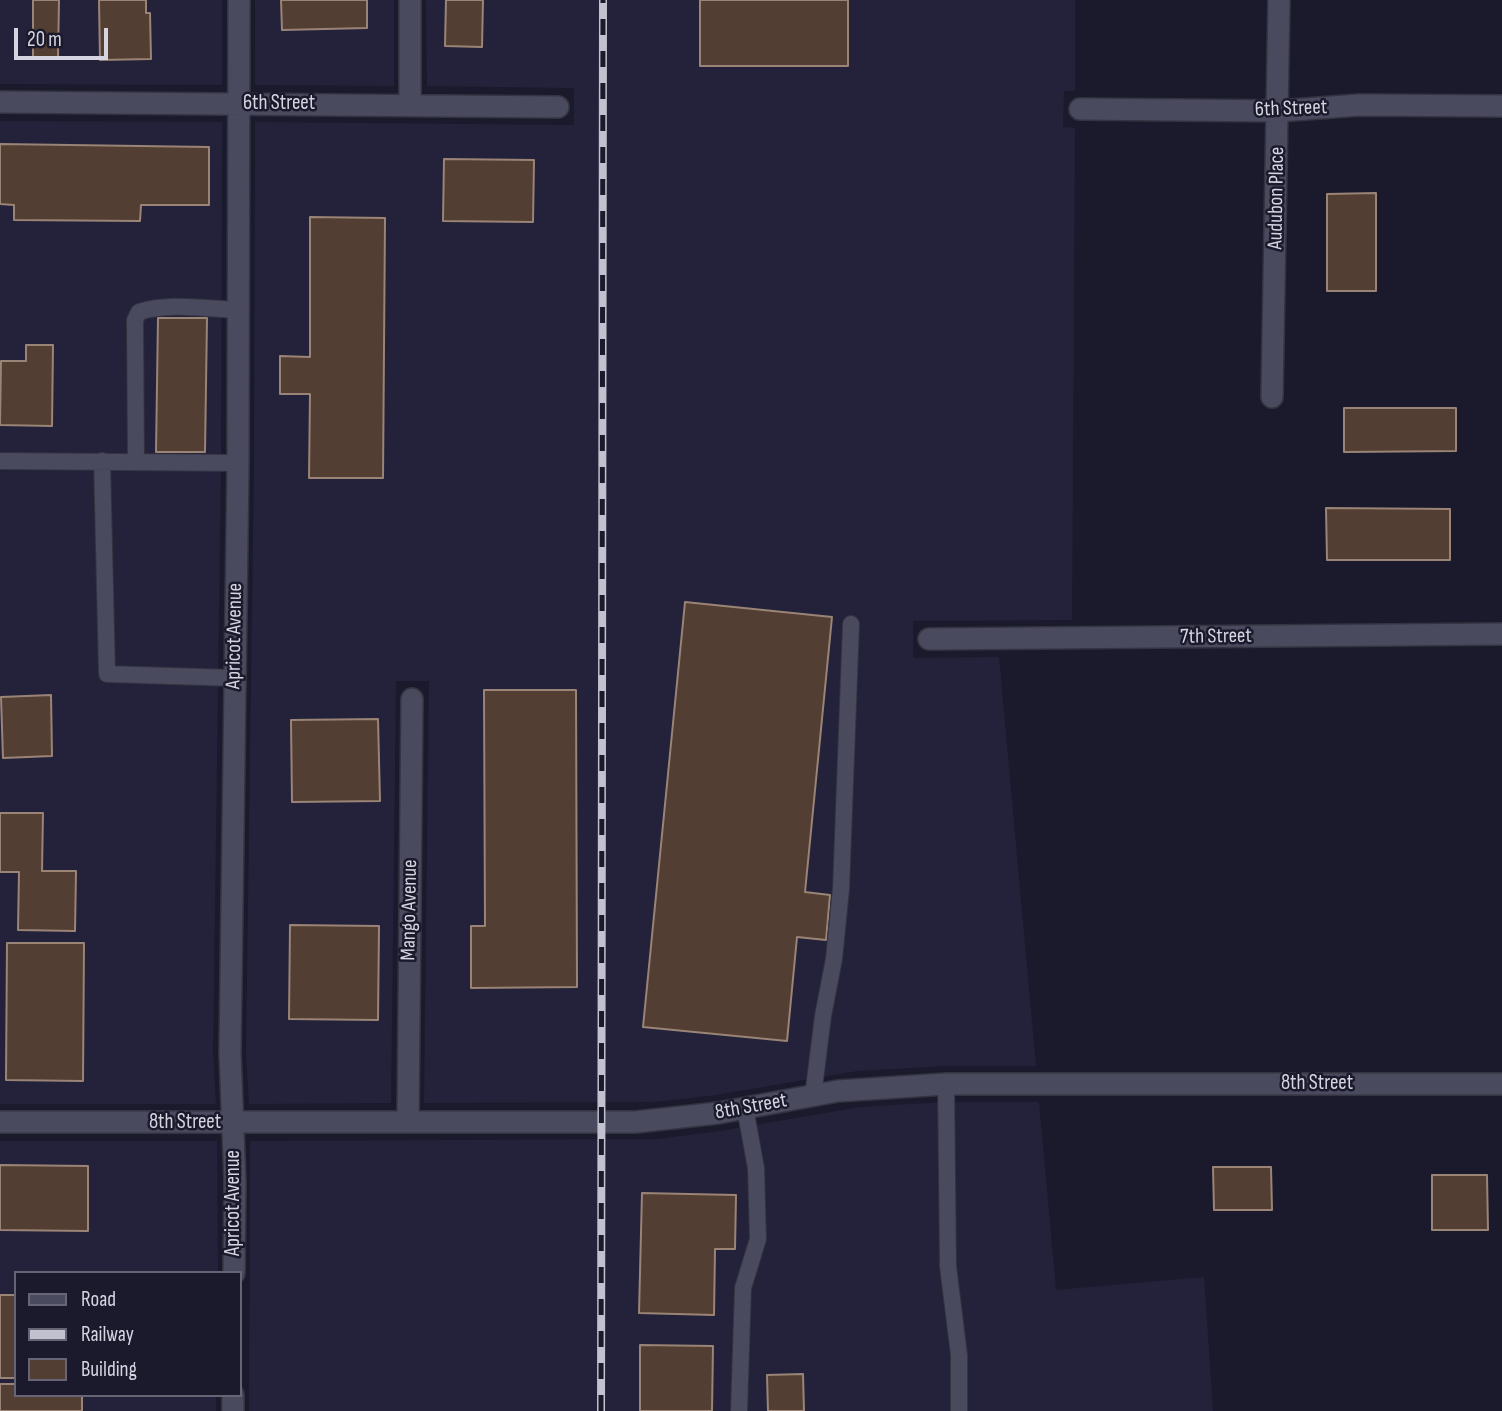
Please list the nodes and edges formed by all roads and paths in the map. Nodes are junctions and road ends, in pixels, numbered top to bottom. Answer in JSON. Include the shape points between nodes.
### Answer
{"nodes":[{"id":1,"x":239,"y":0,"type":"edge"},
{"id":2,"x":410,"y":0,"type":"edge"},
{"id":3,"x":1279,"y":0,"type":"edge"},
{"id":4,"x":0,"y":102,"type":"edge"},
{"id":5,"x":239,"y":103,"type":"junction"},
{"id":6,"x":410,"y":104,"type":"junction"},
{"id":7,"x":1502,"y":106,"type":"edge"},
{"id":8,"x":558,"y":107,"type":"dead end"},
{"id":9,"x":1080,"y":109,"type":"dead end"},
{"id":10,"x":1279,"y":111,"type":"junction"},
{"id":11,"x":239,"y":310,"type":"junction"},
{"id":12,"x":1272,"y":397,"type":"dead end"},
{"id":13,"x":0,"y":461,"type":"edge"},
{"id":14,"x":102,"y":461,"type":"junction"},
{"id":15,"x":136,"y":461,"type":"junction"},
{"id":16,"x":238,"y":463,"type":"junction"},
{"id":17,"x":851,"y":624,"type":"dead end"},
{"id":18,"x":1502,"y":634,"type":"edge"},
{"id":19,"x":929,"y":639,"type":"dead end"},
{"id":20,"x":235,"y":678,"type":"junction"},
{"id":21,"x":412,"y":699,"type":"dead end"},
{"id":22,"x":946,"y":1084,"type":"junction"},
{"id":23,"x":1502,"y":1084,"type":"edge"},
{"id":24,"x":813,"y":1096,"type":"junction"},
{"id":25,"x":745,"y":1108,"type":"junction"},
{"id":26,"x":408,"y":1121,"type":"junction"},
{"id":27,"x":0,"y":1122,"type":"edge"},
{"id":28,"x":233,"y":1123,"type":"junction"},
{"id":29,"x":234,"y":1271,"type":"edge"},
{"id":30,"x":738,"y":1411,"type":"edge"},
{"id":31,"x":960,"y":1411,"type":"edge"}],
"edges":[{"from":1,"to":5,"type":"street","name":"Apricot Avenue"},
{"from":2,"to":6,"type":"street"},
{"from":3,"to":10,"type":"street","name":"Audubon Place"},
{"from":4,"to":5,"type":"street","name":"6th Street"},
{"from":5,"to":6,"type":"street","name":"6th Street"},
{"from":5,"to":11,"type":"street","name":"Apricot Avenue"},
{"from":6,"to":8,"type":"street","name":"6th Street"},
{"from":7,"to":10,"type":"street","name":"6th Street","via":[[1359,105]]},
{"from":9,"to":10,"type":"street","name":"6th Street"},
{"from":10,"to":12,"type":"street","name":"Audubon Place"},
{"from":11,"to":15,"type":"lane","via":[[139,312],[135,320]]},
{"from":11,"to":16,"type":"street","name":"Apricot Avenue"},
{"from":13,"to":14,"type":"lane"},
{"from":14,"to":15,"type":"lane"},
{"from":14,"to":20,"type":"lane","via":[[107,674]]},
{"from":15,"to":16,"type":"lane"},
{"from":16,"to":20,"type":"street","name":"Apricot Avenue"},
{"from":17,"to":24,"type":"lane","via":[[841,889]]},
{"from":18,"to":19,"type":"street","name":"7th Street"},
{"from":20,"to":28,"type":"street","name":"Apricot Avenue"},
{"from":21,"to":26,"type":"street","name":"Mango Avenue"},
{"from":22,"to":23,"type":"street","name":"8th Street"},
{"from":22,"to":24,"type":"street","name":"8th Street"},
{"from":22,"to":31,"type":"lane","via":[[948,1266],[959,1355]]},
{"from":24,"to":25,"type":"street","name":"8th Street"},
{"from":25,"to":26,"type":"street","name":"8th Street","via":[[636,1122]]},
{"from":25,"to":30,"type":"lane","via":[[755,1168],[758,1239],[743,1288]]},
{"from":26,"to":28,"type":"street","name":"8th Street"},
{"from":27,"to":28,"type":"street","name":"8th Street"},
{"from":28,"to":29,"type":"street","name":"Apricot Avenue"}]}
